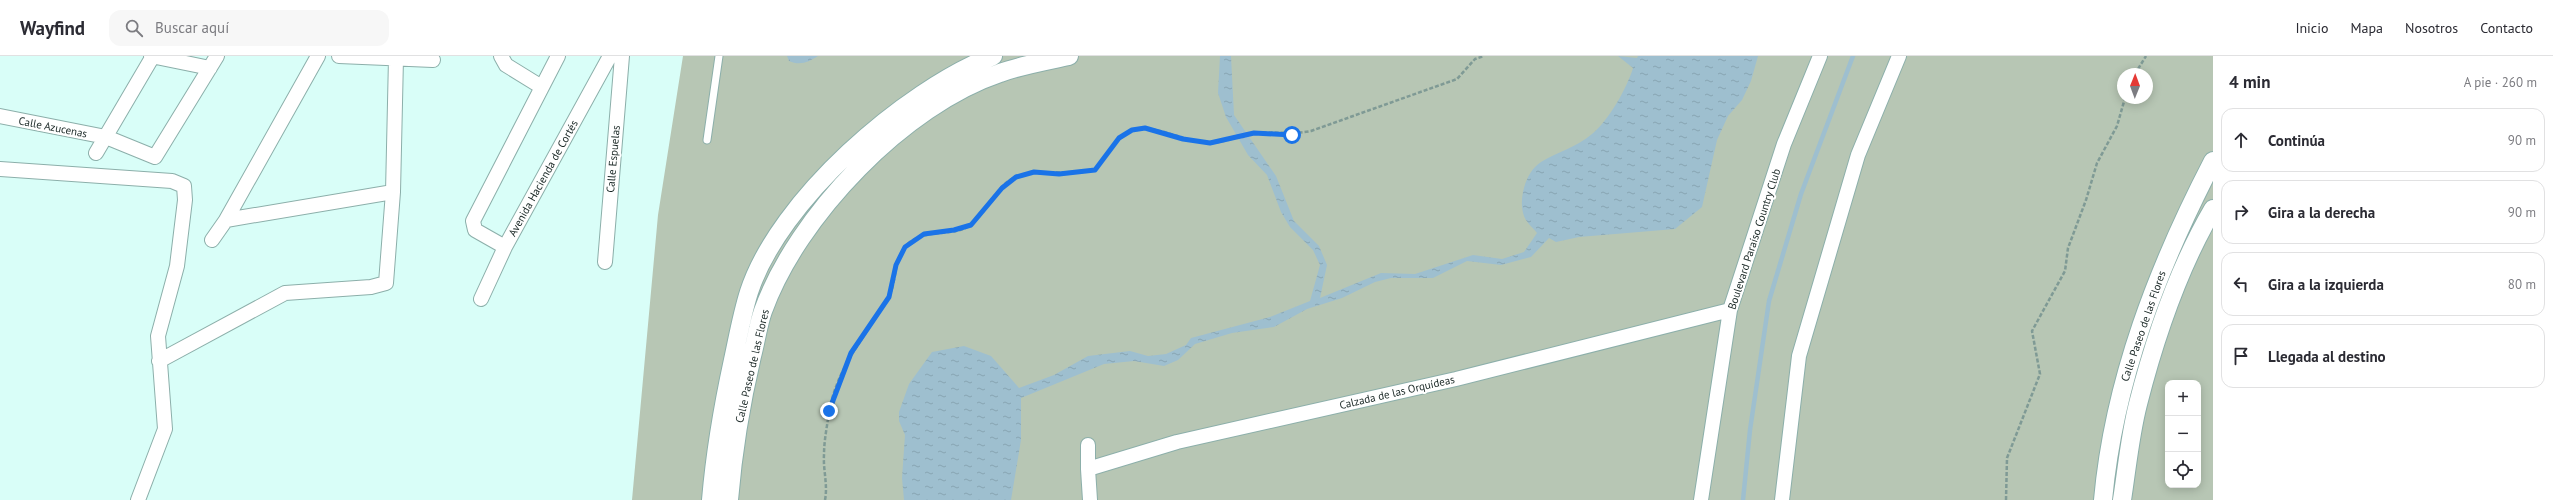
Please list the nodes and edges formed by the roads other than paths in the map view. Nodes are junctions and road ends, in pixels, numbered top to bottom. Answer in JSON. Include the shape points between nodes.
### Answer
{"nodes":[{"id":1,"x":152,"y":56,"type":"edge"},
{"id":2,"x":318,"y":56,"type":"edge"},
{"id":3,"x":339,"y":56,"type":"edge"},
{"id":4,"x":501,"y":56,"type":"edge"},
{"id":5,"x":558,"y":56,"type":"edge"},
{"id":6,"x":610,"y":56,"type":"edge"},
{"id":7,"x":622,"y":56,"type":"edge"},
{"id":8,"x":719,"y":56,"type":"edge"},
{"id":9,"x":1069,"y":56,"type":"edge"},
{"id":10,"x":1820,"y":56,"type":"edge"},
{"id":11,"x":1899,"y":56,"type":"edge"},
{"id":12,"x":396,"y":58,"type":"junction"},
{"id":13,"x":433,"y":60,"type":"dead end"},
{"id":14,"x":214,"y":62,"type":"edge"},
{"id":15,"x":991,"y":63,"type":"edge"},
{"id":16,"x":540,"y":86,"type":"junction"},
{"id":17,"x":0,"y":116,"type":"edge"},
{"id":18,"x":106,"y":137,"type":"junction"},
{"id":19,"x":707,"y":140,"type":"dead end"},
{"id":20,"x":96,"y":153,"type":"dead end"},
{"id":21,"x":2213,"y":161,"type":"edge"},
{"id":22,"x":0,"y":169,"type":"edge"},
{"id":23,"x":393,"y":192,"type":"junction"},
{"id":24,"x":2213,"y":209,"type":"edge"},
{"id":25,"x":226,"y":220,"type":"junction"},
{"id":26,"x":212,"y":240,"type":"dead end"},
{"id":27,"x":505,"y":247,"type":"junction"},
{"id":28,"x":605,"y":262,"type":"dead end"},
{"id":29,"x":481,"y":299,"type":"dead end"},
{"id":30,"x":1730,"y":310,"type":"junction"},
{"id":31,"x":158,"y":361,"type":"junction"},
{"id":32,"x":1088,"y":445,"type":"dead end"},
{"id":33,"x":1088,"y":469,"type":"junction"},
{"id":34,"x":138,"y":500,"type":"edge"},
{"id":35,"x":711,"y":500,"type":"edge"},
{"id":36,"x":729,"y":500,"type":"edge"},
{"id":37,"x":1090,"y":500,"type":"edge"},
{"id":38,"x":1701,"y":500,"type":"edge"},
{"id":39,"x":1782,"y":500,"type":"edge"},
{"id":40,"x":2103,"y":500,"type":"edge"},
{"id":41,"x":2122,"y":500,"type":"edge"}],
"edges":[{"from":1,"to":14,"type":"street"},
{"from":1,"to":18,"type":"street"},
{"from":2,"to":25,"type":"street"},
{"from":3,"to":12,"type":"street"},
{"from":4,"to":16,"type":"street","via":[[506,65]]},
{"from":5,"to":16,"type":"street","name":"Avenida Hacienda de Cortés"},
{"from":6,"to":27,"type":"street","name":"Avenida Hacienda de Cortés"},
{"from":7,"to":28,"type":"street","name":"Calle Espuelas"},
{"from":8,"to":19,"type":"lane"},
{"from":9,"to":15,"type":"street","name":"Calle Paseo de las Flores"},
{"from":10,"to":30,"type":"street","name":"Boulevard Paraíso Country Club","via":[[1784,144]]},
{"from":11,"to":39,"type":"street","via":[[1858,155],[1799,356]]},
{"from":12,"to":13,"type":"street"},
{"from":12,"to":23,"type":"street"},
{"from":14,"to":18,"type":"street","name":"Calle Azucenas","via":[[155,157]]},
{"from":15,"to":35,"type":"street","name":"Calle Paseo de las Flores","via":[[943,80],[886,119],[842,159],[802,204],[773,244],[749,291],[716,453]]},
{"from":15,"to":36,"type":"street","name":"Calle Paseo de las Flores","via":[[892,136],[849,178],[784,265],[763,312],[742,400]]},
{"from":16,"to":27,"type":"street","name":"Avenida Hacienda de Cortés","via":[[473,221],[476,230]]},
{"from":17,"to":18,"type":"street","name":"Calle Azucenas"},
{"from":18,"to":20,"type":"street"},
{"from":21,"to":40,"type":"street","name":"Calle Paseo de las Flores","via":[[2179,228],[2139,336],[2118,401]]},
{"from":22,"to":31,"type":"street","via":[[172,181],[184,186],[185,200],[177,266],[158,336]]},
{"from":23,"to":25,"type":"street"},
{"from":23,"to":31,"type":"street","via":[[386,283],[370,287],[285,293]]},
{"from":24,"to":41,"type":"street","name":"Calle Paseo de las Flores","via":[[2194,242],[2170,301],[2137,405]]},
{"from":25,"to":26,"type":"street"},
{"from":27,"to":29,"type":"street"},
{"from":30,"to":33,"type":"street","name":"Calzada de las Orquídeas","via":[[1456,379],[1177,442]]},
{"from":30,"to":38,"type":"street","name":"Boulevard Paraíso Country Club"},
{"from":31,"to":34,"type":"street","via":[[165,428]]},
{"from":32,"to":33,"type":"street"},
{"from":33,"to":37,"type":"street"}]}
